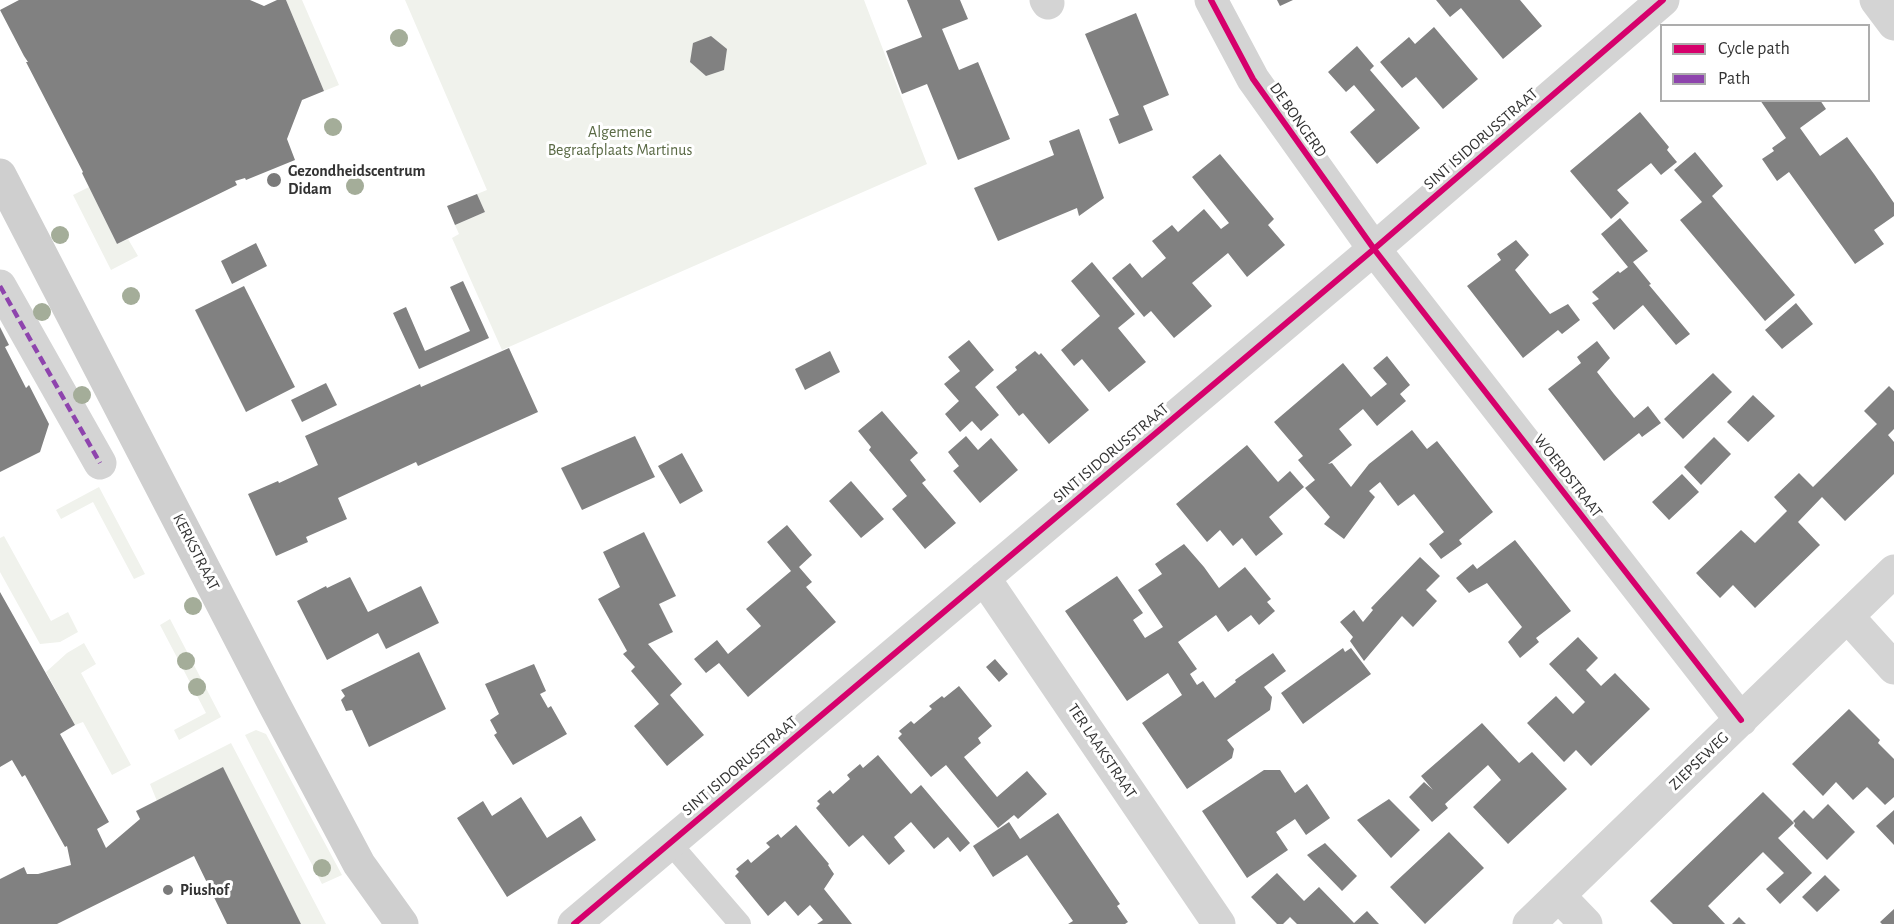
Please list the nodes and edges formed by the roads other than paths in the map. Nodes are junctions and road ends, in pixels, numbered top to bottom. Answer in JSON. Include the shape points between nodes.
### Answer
{"nodes":[{"id":1,"x":1210,"y":0,"type":"edge"},
{"id":2,"x":1663,"y":0,"type":"edge"},
{"id":3,"x":1876,"y":0,"type":"edge"},
{"id":4,"x":1894,"y":24,"type":"edge"},
{"id":5,"x":0,"y":174,"type":"edge"},
{"id":6,"x":1374,"y":249,"type":"junction"},
{"id":7,"x":0,"y":286,"type":"edge"},
{"id":8,"x":100,"y":463,"type":"dead end"},
{"id":9,"x":1894,"y":571,"type":"edge"},
{"id":10,"x":984,"y":578,"type":"junction"},
{"id":11,"x":1848,"y":617,"type":"junction"},
{"id":12,"x":1894,"y":668,"type":"edge"},
{"id":13,"x":1741,"y":720,"type":"junction"},
{"id":14,"x":670,"y":843,"type":"junction"},
{"id":15,"x":1559,"y":896,"type":"junction"},
{"id":16,"x":402,"y":924,"type":"edge"},
{"id":17,"x":574,"y":924,"type":"edge"},
{"id":18,"x":740,"y":924,"type":"edge"},
{"id":19,"x":1219,"y":924,"type":"edge"},
{"id":20,"x":1529,"y":924,"type":"edge"},
{"id":21,"x":1586,"y":924,"type":"edge"}],
"edges":[{"from":1,"to":6,"type":"street","name":"DE BONGERD","via":[[1253,79]]},
{"from":2,"to":6,"type":"street","name":"SINT ISIDORUSSTRAAT"},
{"from":3,"to":4,"type":"street"},
{"from":5,"to":16,"type":"street","name":"KERKSTRAAT","via":[[354,854]]},
{"from":6,"to":10,"type":"street","name":"SINT ISIDORUSSTRAAT"},
{"from":6,"to":13,"type":"street","name":"WOERDSTRAAT"},
{"from":7,"to":8,"type":"street"},
{"from":9,"to":11,"type":"street","name":"ZIEPSEWEG"},
{"from":10,"to":14,"type":"street","name":"SINT ISIDORUSSTRAAT"},
{"from":10,"to":19,"type":"street","name":"TER LAAKSTRAAT"},
{"from":11,"to":12,"type":"street"},
{"from":11,"to":13,"type":"street","name":"ZIEPSEWEG"},
{"from":13,"to":15,"type":"street","name":"ZIEPSEWEG"},
{"from":14,"to":17,"type":"street","name":"SINT ISIDORUSSTRAAT"},
{"from":14,"to":18,"type":"lane"},
{"from":15,"to":20,"type":"street","name":"ZIEPSEWEG"},
{"from":15,"to":21,"type":"street"}]}
